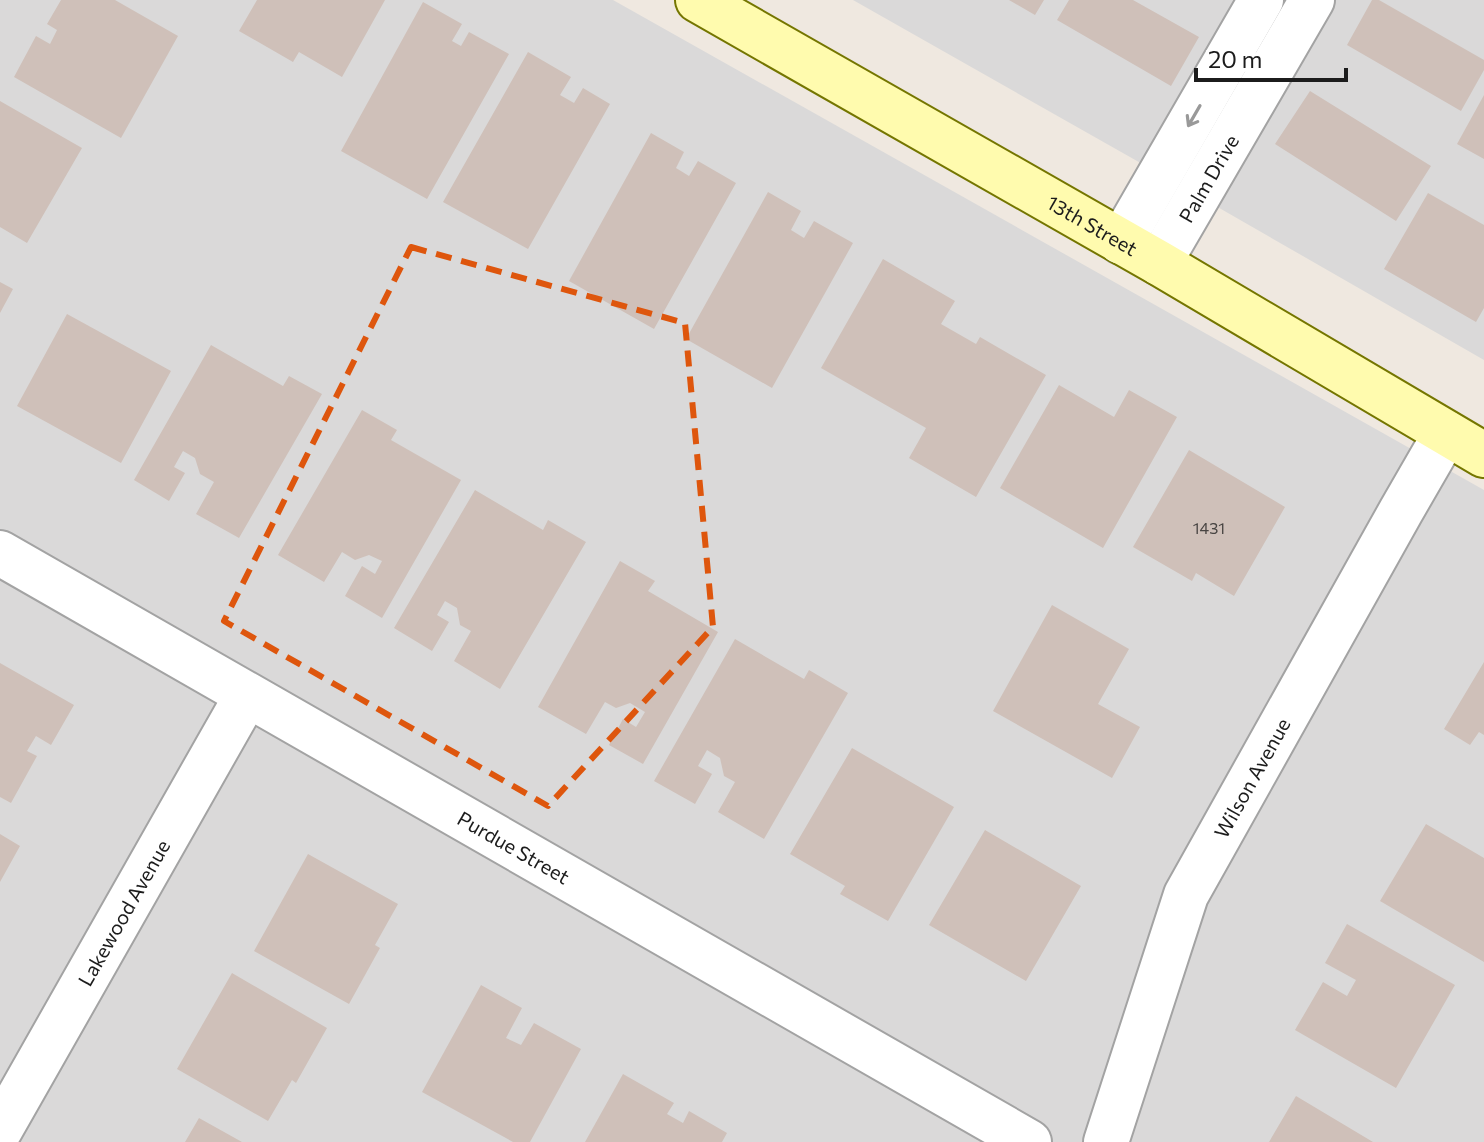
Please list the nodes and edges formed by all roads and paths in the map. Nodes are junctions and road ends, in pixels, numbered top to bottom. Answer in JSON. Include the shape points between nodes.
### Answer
{"nodes":[{"id":1,"x":698,"y":0,"type":"edge"},
{"id":2,"x":1261,"y":0,"type":"edge"},
{"id":3,"x":1312,"y":0,"type":"edge"},
{"id":4,"x":1220,"y":72,"type":"junction"},
{"id":5,"x":1258,"y":92,"type":"junction"},
{"id":6,"x":1121,"y":242,"type":"junction"},
{"id":7,"x":1159,"y":263,"type":"junction"},
{"id":8,"x":1446,"y":433,"type":"junction"},
{"id":9,"x":1484,"y":455,"type":"edge"},
{"id":10,"x":0,"y":553,"type":"edge"},
{"id":11,"x":247,"y":695,"type":"junction"},
{"id":12,"x":0,"y":1130,"type":"edge"},
{"id":13,"x":1029,"y":1142,"type":"edge"},
{"id":14,"x":1106,"y":1142,"type":"edge"}],
"edges":[{"from":1,"to":6,"type":"street","name":"13th Street"},
{"from":2,"to":4,"type":"street"},
{"from":3,"to":5,"type":"street","name":"Palm Drive"},
{"from":4,"to":5,"type":"street"},
{"from":4,"to":6,"type":"street","one_way":true},
{"from":5,"to":7,"type":"street","name":"Palm Drive"},
{"from":6,"to":7,"type":"street","name":"13th Street"},
{"from":7,"to":8,"type":"street","name":"13th Street"},
{"from":8,"to":9,"type":"street","name":"13th Street"},
{"from":8,"to":14,"type":"street","name":"Wilson Avenue","via":[[1186,895]]},
{"from":10,"to":11,"type":"street","name":"Purdue Street"},
{"from":11,"to":12,"type":"street","name":"Lakewood Avenue"},
{"from":11,"to":13,"type":"street","name":"Purdue Street"}]}
